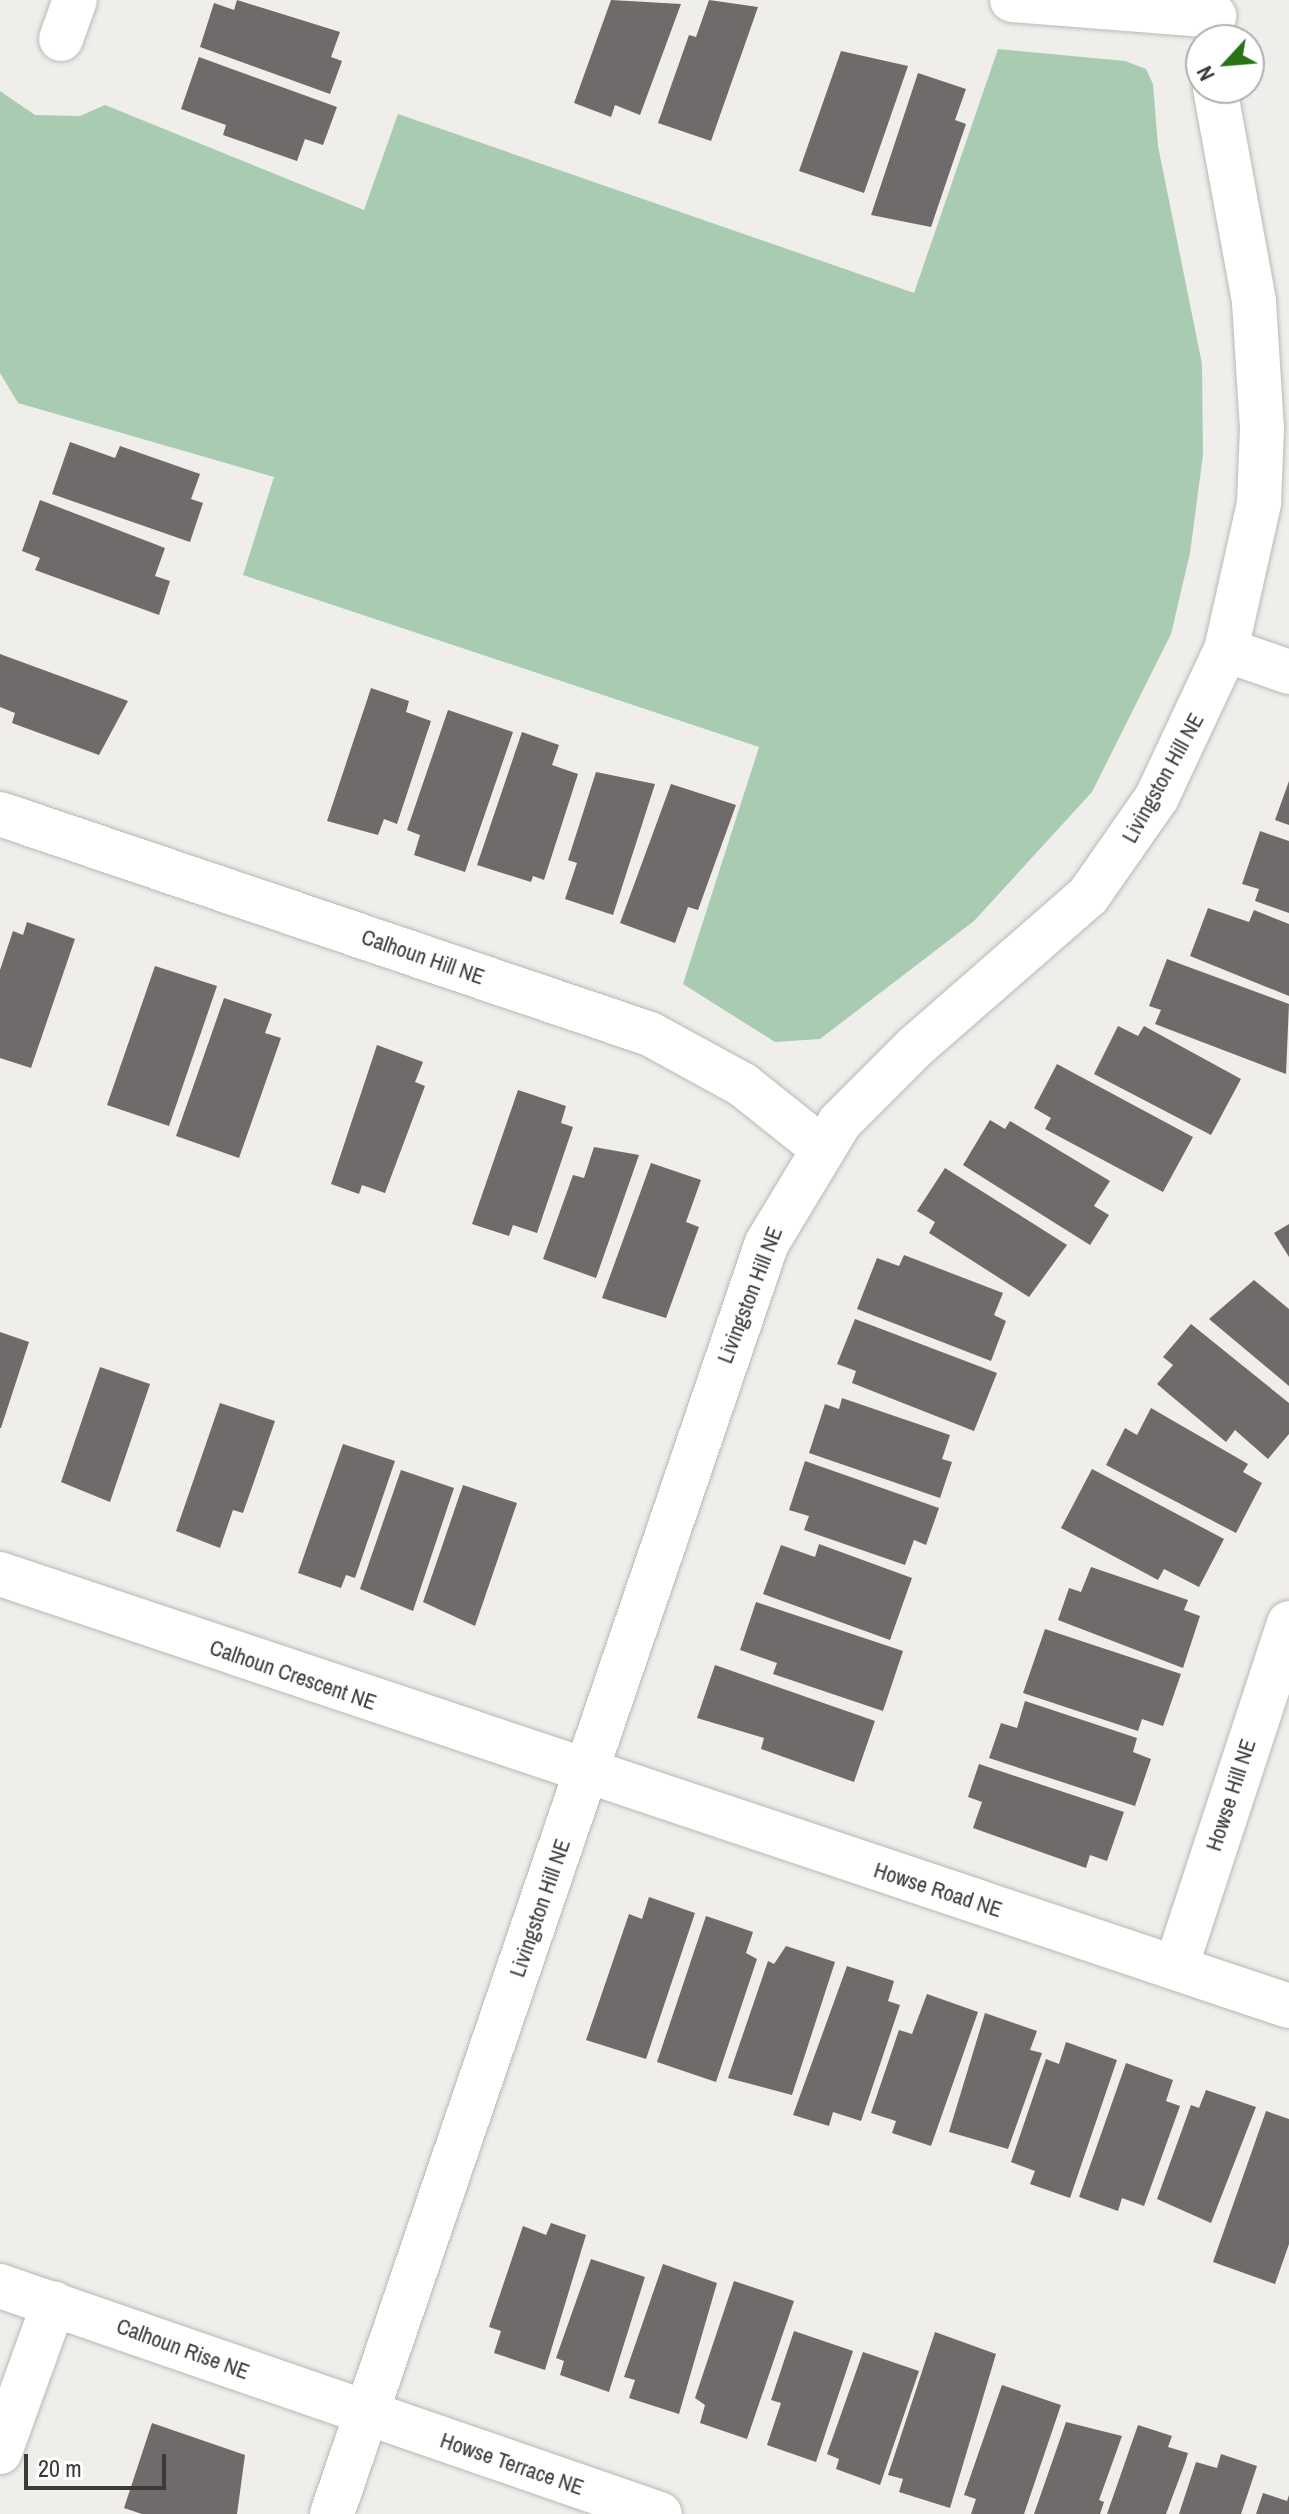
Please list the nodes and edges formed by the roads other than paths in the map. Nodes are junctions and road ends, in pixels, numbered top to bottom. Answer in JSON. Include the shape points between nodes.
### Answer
{"nodes":[{"id":1,"x":1012,"y":0,"type":"edge"},
{"id":2,"x":1215,"y":19,"type":"edge"},
{"id":3,"x":1218,"y":104,"type":"edge"},
{"id":4,"x":1226,"y":650,"type":"junction"},
{"id":5,"x":1289,"y":672,"type":"edge"},
{"id":6,"x":0,"y":814,"type":"edge"},
{"id":7,"x":822,"y":1148,"type":"junction"},
{"id":8,"x":0,"y":1574,"type":"edge"},
{"id":9,"x":1289,"y":1623,"type":"edge"},
{"id":10,"x":586,"y":1775,"type":"junction"},
{"id":11,"x":1176,"y":1967,"type":"junction"},
{"id":12,"x":1289,"y":2006,"type":"edge"},
{"id":13,"x":0,"y":2286,"type":"edge"},
{"id":14,"x":54,"y":2303,"type":"junction"},
{"id":15,"x":365,"y":2415,"type":"junction"},
{"id":16,"x":0,"y":2452,"type":"edge"},
{"id":17,"x":332,"y":2514,"type":"edge"},
{"id":18,"x":660,"y":2514,"type":"edge"}],
"edges":[{"from":1,"to":2,"type":"street"},
{"from":3,"to":4,"type":"street","name":"Livingston Hill NE","via":[[1254,301],[1261,416],[1259,503]]},
{"from":4,"to":5,"type":"street"},
{"from":4,"to":7,"type":"street","name":"Livingston Hill NE","via":[[1157,797],[1088,896],[907,1055]]},
{"from":6,"to":7,"type":"street","name":"Calhoun Hill NE","via":[[650,1034],[743,1085]]},
{"from":7,"to":10,"type":"street","name":"Livingston Hill NE","via":[[786,1204],[751,1282]]},
{"from":8,"to":10,"type":"street","name":"Calhoun Crescent NE"},
{"from":9,"to":11,"type":"street","name":"Howse Hill NE"},
{"from":10,"to":11,"type":"street","name":"Howse Road NE"},
{"from":10,"to":15,"type":"street","name":"Livingston Hill NE"},
{"from":11,"to":12,"type":"street","name":"Howse Road NE"},
{"from":13,"to":14,"type":"street","name":"Calhoun Rise NE"},
{"from":14,"to":15,"type":"street","name":"Calhoun Rise NE"},
{"from":14,"to":16,"type":"street"},
{"from":15,"to":17,"type":"street","name":"Livingston Hill NE"},
{"from":15,"to":18,"type":"street","name":"Howse Terrace NE"}]}
